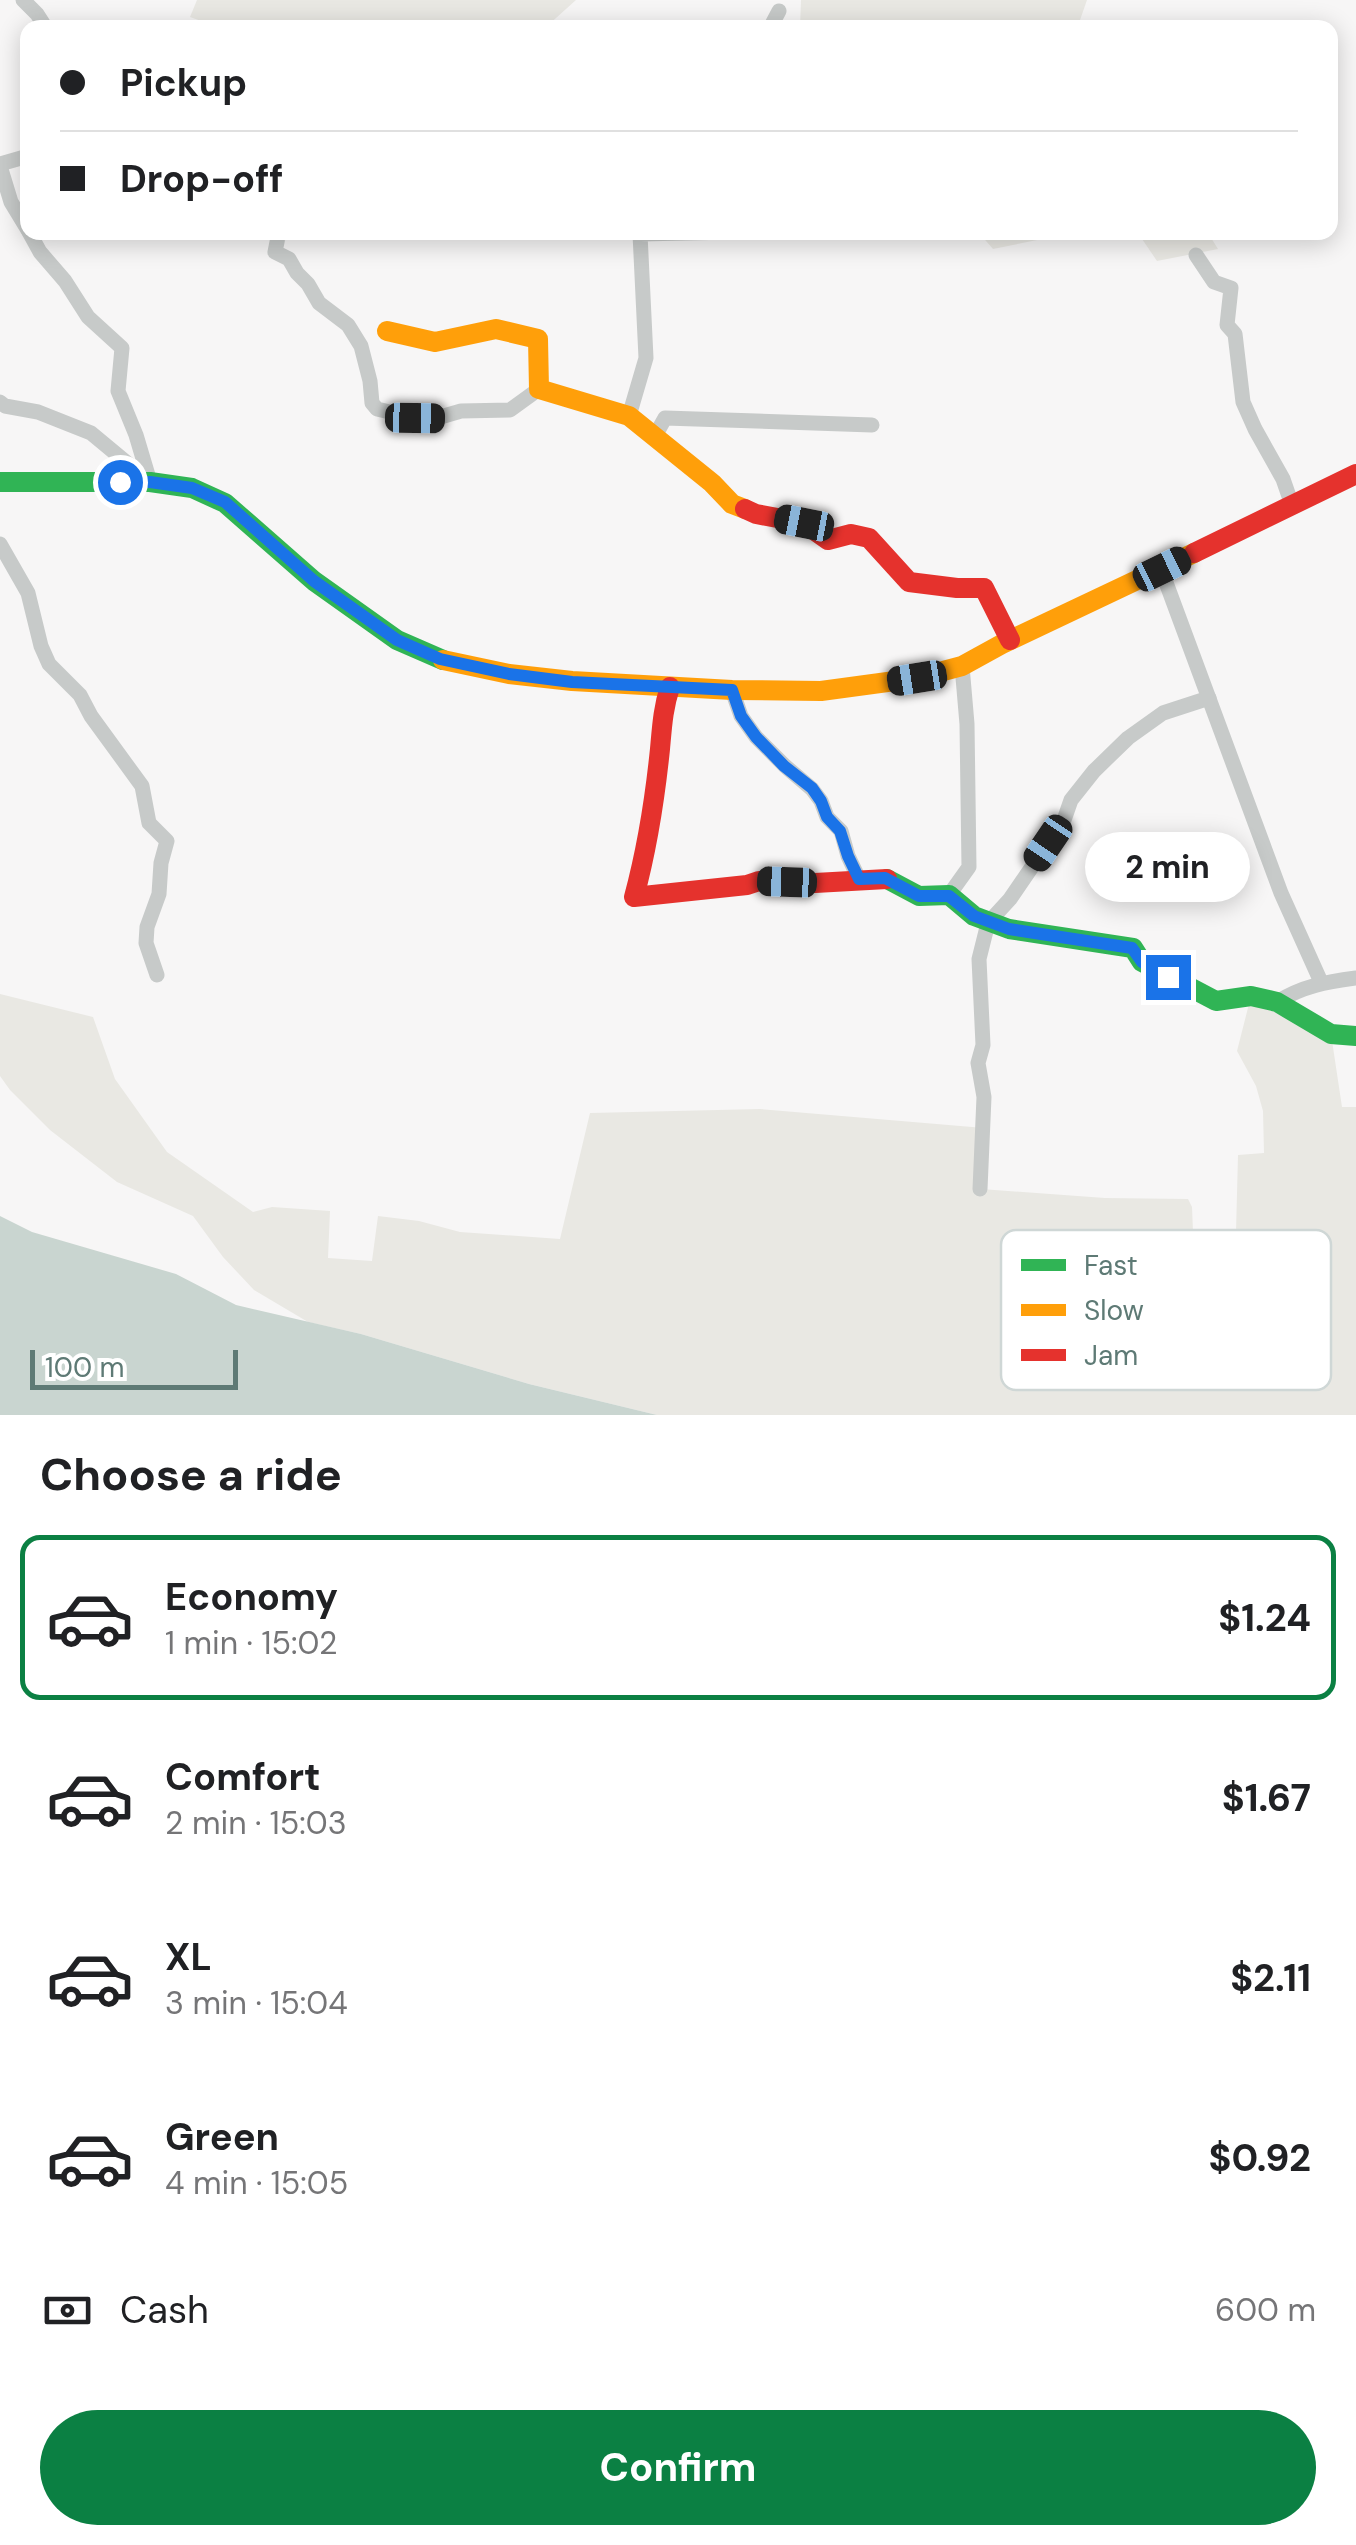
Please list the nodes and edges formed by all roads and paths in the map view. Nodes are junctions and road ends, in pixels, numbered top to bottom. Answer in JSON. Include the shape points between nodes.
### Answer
{"nodes":[{"id":1,"x":23,"y":0,"type":"edge"},
{"id":2,"x":779,"y":11,"type":"dead end"},
{"id":3,"x":41,"y":20,"type":"edge"},
{"id":4,"x":774,"y":20,"type":"edge"},
{"id":5,"x":0,"y":165,"type":"edge"},
{"id":6,"x":20,"y":216,"type":"edge"},
{"id":7,"x":33,"y":240,"type":"edge"},
{"id":8,"x":278,"y":240,"type":"edge"},
{"id":9,"x":640,"y":240,"type":"edge"},
{"id":10,"x":1196,"y":255,"type":"dead end"},
{"id":11,"x":387,"y":332,"type":"dead end"},
{"id":12,"x":540,"y":389,"type":"junction"},
{"id":13,"x":0,"y":402,"type":"edge"},
{"id":14,"x":630,"y":416,"type":"junction"},
{"id":15,"x":872,"y":426,"type":"dead end"},
{"id":16,"x":654,"y":436,"type":"junction"},
{"id":17,"x":1356,"y":474,"type":"edge"},
{"id":18,"x":0,"y":482,"type":"edge"},
{"id":19,"x":150,"y":482,"type":"junction"},
{"id":20,"x":1292,"y":505,"type":"junction"},
{"id":21,"x":0,"y":544,"type":"edge"},
{"id":22,"x":1162,"y":569,"type":"junction"},
{"id":23,"x":1010,"y":640,"type":"junction"},
{"id":24,"x":962,"y":666,"type":"junction"},
{"id":25,"x":670,"y":687,"type":"junction"},
{"id":26,"x":732,"y":690,"type":"junction"},
{"id":27,"x":1209,"y":698,"type":"junction"},
{"id":28,"x":859,"y":879,"type":"junction"},
{"id":29,"x":949,"y":896,"type":"junction"},
{"id":30,"x":988,"y":923,"type":"junction"},
{"id":31,"x":157,"y":975,"type":"dead end"},
{"id":32,"x":1356,"y":978,"type":"edge"},
{"id":33,"x":1321,"y":982,"type":"junction"},
{"id":34,"x":1277,"y":1002,"type":"junction"},
{"id":35,"x":1356,"y":1036,"type":"edge"},
{"id":36,"x":980,"y":1188,"type":"dead end"}],
"edges":[{"from":1,"to":3,"type":"street"},
{"from":2,"to":4,"type":"street"},
{"from":5,"to":6,"type":"street"},
{"from":7,"to":19,"type":"street","via":[[88,317],[122,348],[118,392]]},
{"from":8,"to":12,"type":"street","via":[[276,252],[361,346],[377,409],[415,418],[510,410]]},
{"from":9,"to":14,"type":"street","via":[[646,358]]},
{"from":10,"to":20,"type":"street","via":[[1214,282],[1230,288],[1227,325],[1235,334],[1244,402]]},
{"from":11,"to":12,"type":"street","via":[[435,342],[496,328],[538,339]]},
{"from":12,"to":14,"type":"street"},
{"from":13,"to":19,"type":"street","via":[[91,433]]},
{"from":14,"to":16,"type":"street"},
{"from":15,"to":16,"type":"street","via":[[666,418]]},
{"from":16,"to":23,"type":"street","via":[[732,504],[804,523],[828,540],[869,538],[909,582],[984,588]]},
{"from":17,"to":20,"type":"street"},
{"from":18,"to":19,"type":"street"},
{"from":19,"to":25,"type":"street","via":[[192,488],[225,502],[314,581],[397,640],[440,659],[572,682]]},
{"from":20,"to":22,"type":"street"},
{"from":21,"to":31,"type":"street","via":[[28,593],[49,664],[80,695],[142,786],[149,823],[167,841],[147,927]]},
{"from":22,"to":23,"type":"street"},
{"from":22,"to":27,"type":"street"},
{"from":23,"to":24,"type":"street"},
{"from":24,"to":26,"type":"street","via":[[821,690]]},
{"from":24,"to":29,"type":"street","via":[[968,867]]},
{"from":25,"to":26,"type":"street"},
{"from":25,"to":28,"type":"street","via":[[634,896]]},
{"from":26,"to":28,"type":"street","via":[[756,737],[821,801]]},
{"from":27,"to":30,"type":"street","via":[[1164,714],[1094,770]]},
{"from":27,"to":33,"type":"street"},
{"from":28,"to":29,"type":"street","via":[[885,878],[919,896]]},
{"from":29,"to":30,"type":"street"},
{"from":30,"to":34,"type":"street","via":[[1132,948],[1142,962],[1216,1001],[1251,996]]},
{"from":30,"to":36,"type":"street","via":[[979,959]]},
{"from":32,"to":33,"type":"street"},
{"from":33,"to":34,"type":"street"},
{"from":34,"to":35,"type":"street","via":[[1331,1034]]}]}
